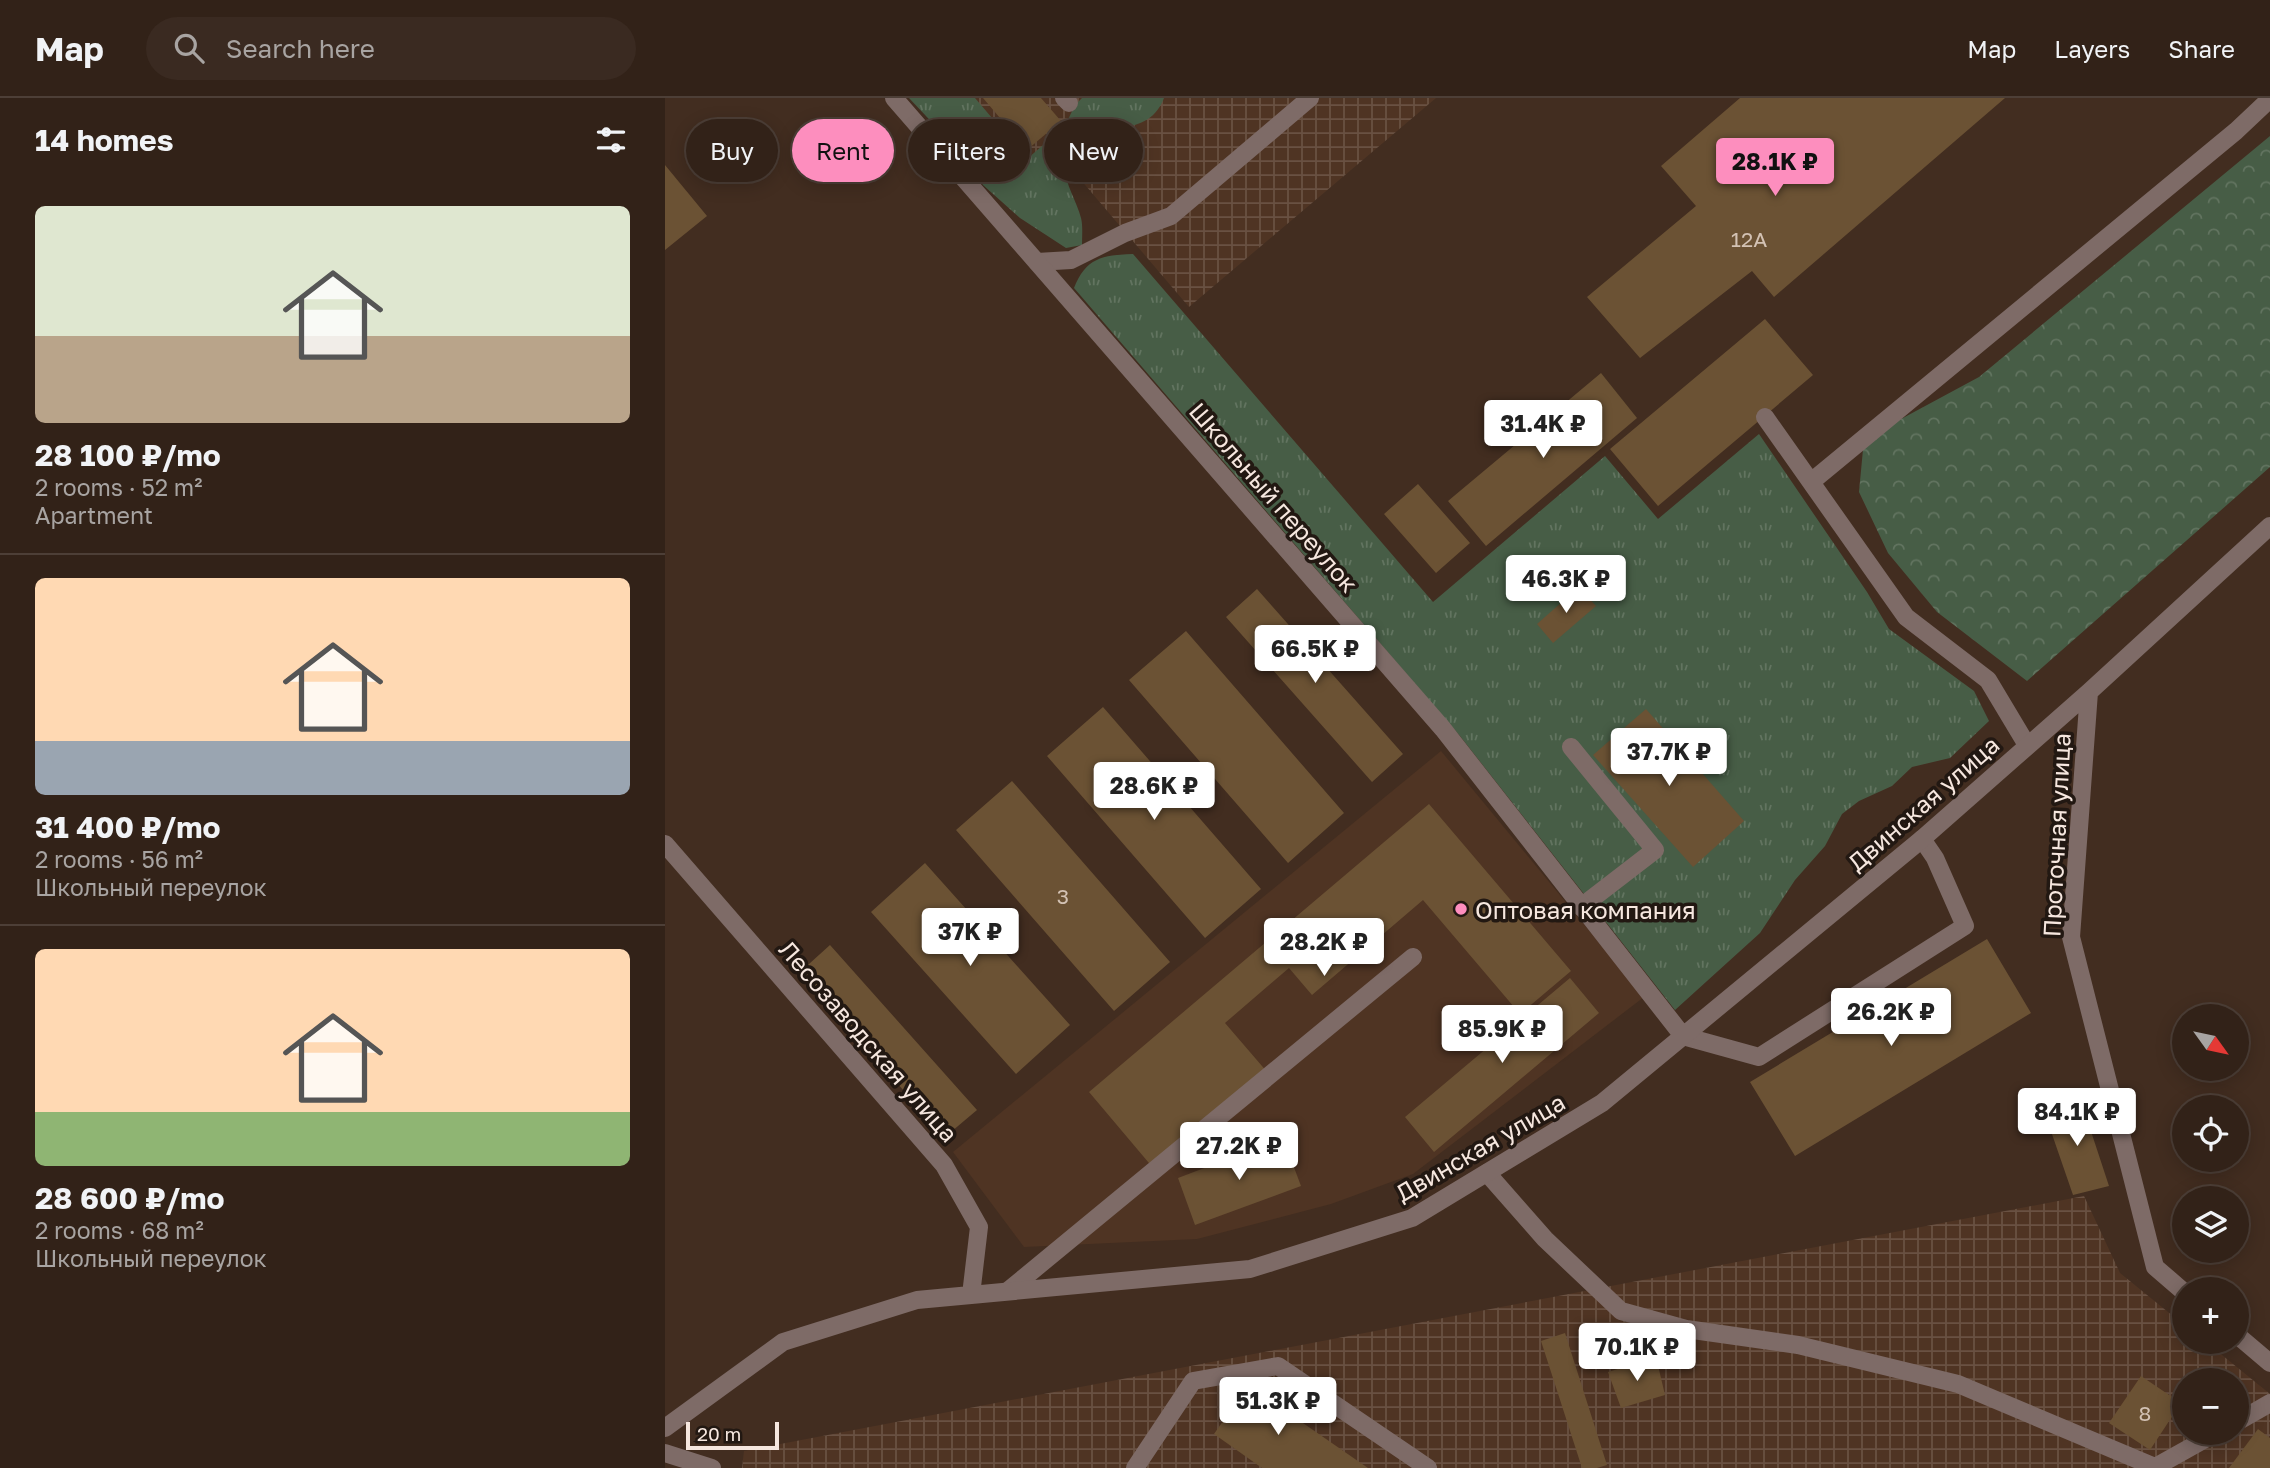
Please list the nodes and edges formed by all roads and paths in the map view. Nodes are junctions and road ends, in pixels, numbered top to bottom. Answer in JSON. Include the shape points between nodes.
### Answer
{"nodes":[{"id":1,"x":894,"y":98,"type":"edge"},
{"id":2,"x":1310,"y":98,"type":"edge"},
{"id":3,"x":2270,"y":99,"type":"edge"},
{"id":4,"x":1037,"y":262,"type":"junction"},
{"id":5,"x":1765,"y":417,"type":"dead end"},
{"id":6,"x":1811,"y":482,"type":"junction"},
{"id":7,"x":2270,"y":526,"type":"edge"},
{"id":8,"x":2089,"y":692,"type":"junction"},
{"id":9,"x":2027,"y":745,"type":"junction"},
{"id":10,"x":1571,"y":747,"type":"dead end"},
{"id":11,"x":1922,"y":839,"type":"junction"},
{"id":12,"x":665,"y":844,"type":"edge"},
{"id":13,"x":1581,"y":906,"type":"junction"},
{"id":14,"x":1413,"y":957,"type":"dead end"},
{"id":15,"x":1683,"y":1036,"type":"junction"},
{"id":16,"x":1487,"y":1173,"type":"junction"},
{"id":17,"x":2172,"y":1282,"type":"edge"},
{"id":18,"x":1009,"y":1290,"type":"junction"},
{"id":19,"x":971,"y":1295,"type":"junction"},
{"id":20,"x":2249,"y":1345,"type":"edge"},
{"id":21,"x":2270,"y":1363,"type":"edge"},
{"id":22,"x":2270,"y":1403,"type":"edge"},
{"id":23,"x":2249,"y":1415,"type":"edge"},
{"id":24,"x":665,"y":1428,"type":"edge"},
{"id":25,"x":2194,"y":1445,"type":"edge"},
{"id":26,"x":665,"y":1453,"type":"edge"},
{"id":27,"x":712,"y":1468,"type":"edge"},
{"id":28,"x":1135,"y":1468,"type":"edge"},
{"id":29,"x":1427,"y":1468,"type":"edge"}],
"edges":[{"from":1,"to":4,"type":"street","name":"Школьный переулок"},
{"from":2,"to":4,"type":"street","via":[[1171,216],[1071,260]]},
{"from":3,"to":6,"type":"street"},
{"from":4,"to":13,"type":"street","name":"Школьный переулок","via":[[1443,729]]},
{"from":5,"to":6,"type":"street"},
{"from":6,"to":9,"type":"street","via":[[1906,617],[1988,680]]},
{"from":7,"to":8,"type":"street","name":"Двинская улица"},
{"from":8,"to":9,"type":"street","name":"Двинская улица"},
{"from":8,"to":17,"type":"street","name":"Проточная улица","via":[[2071,937],[2155,1268]]},
{"from":9,"to":11,"type":"street","name":"Двинская улица"},
{"from":10,"to":13,"type":"street","via":[[1655,850]]},
{"from":11,"to":15,"type":"street","name":"Двинская улица"},
{"from":11,"to":15,"type":"street","via":[[1965,926],[1759,1057]]},
{"from":12,"to":19,"type":"street","name":"Лесозаводская улица","via":[[944,1165],[979,1227]]},
{"from":13,"to":15,"type":"street","name":"Школьный переулок"},
{"from":14,"to":18,"type":"street"},
{"from":15,"to":16,"type":"street","name":"Двинская улица","via":[[1602,1103]]},
{"from":16,"to":18,"type":"street","name":"Двинская улица","via":[[1412,1218],[1249,1269]]},
{"from":16,"to":25,"type":"street","via":[[1545,1239],[1621,1311],[1686,1329],[1798,1345],[1958,1384],[2155,1467]]},
{"from":18,"to":19,"type":"street","name":"Двинская улица"},
{"from":19,"to":24,"type":"street","name":"Двинская улица","via":[[917,1300],[783,1342]]},
{"from":20,"to":21,"type":"street"},
{"from":22,"to":23,"type":"street"},
{"from":26,"to":27,"type":"street"},
{"from":28,"to":29,"type":"street","via":[[1193,1381],[1278,1366]]}]}
